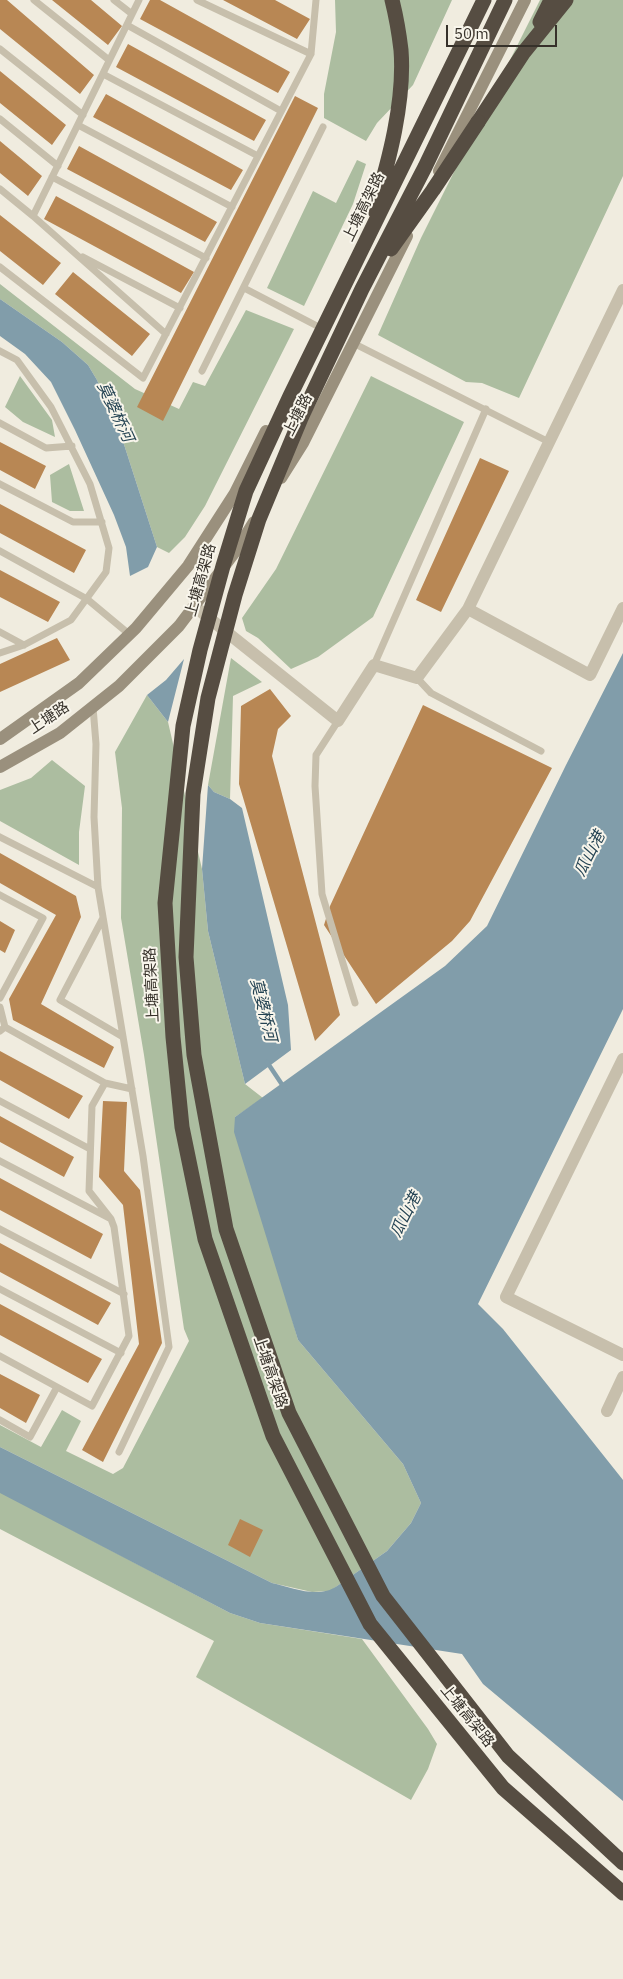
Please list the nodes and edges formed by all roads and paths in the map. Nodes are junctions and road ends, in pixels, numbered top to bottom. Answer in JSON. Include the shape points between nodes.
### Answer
{"nodes":[{"id":1,"x":34,"y":0,"type":"edge"},
{"id":2,"x":114,"y":0,"type":"edge"},
{"id":3,"x":139,"y":0,"type":"edge"},
{"id":4,"x":197,"y":0,"type":"edge"},
{"id":5,"x":392,"y":0,"type":"edge"},
{"id":6,"x":483,"y":0,"type":"edge"},
{"id":7,"x":505,"y":0,"type":"edge"},
{"id":8,"x":525,"y":0,"type":"edge"},
{"id":9,"x":551,"y":0,"type":"edge"},
{"id":10,"x":566,"y":0,"type":"edge"},
{"id":11,"x":315,"y":1,"type":"edge"},
{"id":12,"x":132,"y":14,"type":"junction"},
{"id":13,"x":126,"y":25,"type":"junction"},
{"id":14,"x":0,"y":49,"type":"edge"},
{"id":15,"x":524,"y":52,"type":"junction"},
{"id":16,"x":311,"y":54,"type":"junction"},
{"id":17,"x":109,"y":60,"type":"junction"},
{"id":18,"x":103,"y":74,"type":"junction"},
{"id":19,"x":282,"y":111,"type":"junction"},
{"id":20,"x":82,"y":115,"type":"junction"},
{"id":21,"x":0,"y":119,"type":"edge"},
{"id":22,"x":78,"y":125,"type":"junction"},
{"id":23,"x":323,"y":127,"type":"dead end"},
{"id":24,"x":258,"y":156,"type":"junction"},
{"id":25,"x":58,"y":166,"type":"junction"},
{"id":26,"x":52,"y":177,"type":"junction"},
{"id":27,"x":0,"y":189,"type":"edge"},
{"id":28,"x":232,"y":207,"type":"junction"},
{"id":29,"x":33,"y":216,"type":"junction"},
{"id":30,"x":73,"y":252,"type":"junction"},
{"id":31,"x":206,"y":258,"type":"junction"},
{"id":32,"x":358,"y":258,"type":"junction"},
{"id":33,"x":0,"y":267,"type":"edge"},
{"id":34,"x":244,"y":288,"type":"junction"},
{"id":35,"x":362,"y":289,"type":"junction"},
{"id":36,"x":623,"y":290,"type":"edge"},
{"id":37,"x":180,"y":308,"type":"junction"},
{"id":38,"x":319,"y":327,"type":"junction"},
{"id":39,"x":166,"y":334,"type":"junction"},
{"id":40,"x":353,"y":343,"type":"junction"},
{"id":41,"x":0,"y":351,"type":"edge"},
{"id":42,"x":202,"y":371,"type":"dead end"},
{"id":43,"x":486,"y":409,"type":"junction"},
{"id":44,"x":0,"y":423,"type":"edge"},
{"id":45,"x":549,"y":442,"type":"junction"},
{"id":46,"x":72,"y":446,"type":"junction"},
{"id":47,"x":0,"y":484,"type":"edge"},
{"id":48,"x":102,"y":522,"type":"junction"},
{"id":49,"x":0,"y":551,"type":"edge"},
{"id":50,"x":87,"y":599,"type":"junction"},
{"id":51,"x":194,"y":606,"type":"junction"},
{"id":52,"x":623,"y":608,"type":"edge"},
{"id":53,"x":468,"y":609,"type":"junction"},
{"id":54,"x":0,"y":632,"type":"edge"},
{"id":55,"x":129,"y":634,"type":"junction"},
{"id":56,"x":24,"y":645,"type":"junction"},
{"id":57,"x":0,"y":653,"type":"edge"},
{"id":58,"x":374,"y":665,"type":"junction"},
{"id":59,"x":417,"y":678,"type":"junction"},
{"id":60,"x":93,"y":706,"type":"junction"},
{"id":61,"x":338,"y":722,"type":"junction"},
{"id":62,"x":0,"y":739,"type":"edge"},
{"id":63,"x":541,"y":751,"type":"dead end"},
{"id":64,"x":0,"y":767,"type":"edge"},
{"id":65,"x":0,"y":837,"type":"edge"},
{"id":66,"x":98,"y":887,"type":"junction"},
{"id":67,"x":0,"y":895,"type":"edge"},
{"id":68,"x":103,"y":918,"type":"junction"},
{"id":69,"x":0,"y":998,"type":"edge"},
{"id":70,"x":355,"y":1003,"type":"dead end"},
{"id":71,"x":0,"y":1007,"type":"edge"},
{"id":72,"x":2,"y":1028,"type":"edge"},
{"id":73,"x":123,"y":1037,"type":"junction"},
{"id":74,"x":623,"y":1059,"type":"edge"},
{"id":75,"x":619,"y":1080,"type":"edge"},
{"id":76,"x":105,"y":1083,"type":"junction"},
{"id":77,"x":132,"y":1088,"type":"junction"},
{"id":78,"x":0,"y":1101,"type":"edge"},
{"id":79,"x":90,"y":1150,"type":"junction"},
{"id":80,"x":0,"y":1161,"type":"edge"},
{"id":81,"x":111,"y":1219,"type":"junction"},
{"id":82,"x":0,"y":1229,"type":"edge"},
{"id":83,"x":0,"y":1289,"type":"edge"},
{"id":84,"x":124,"y":1294,"type":"junction"},
{"id":85,"x":121,"y":1353,"type":"junction"},
{"id":86,"x":623,"y":1355,"type":"edge"},
{"id":87,"x":0,"y":1356,"type":"edge"},
{"id":88,"x":623,"y":1377,"type":"edge"},
{"id":89,"x":57,"y":1387,"type":"junction"},
{"id":90,"x":607,"y":1411,"type":"dead end"},
{"id":91,"x":0,"y":1420,"type":"edge"},
{"id":92,"x":119,"y":1452,"type":"dead end"},
{"id":93,"x":623,"y":1863,"type":"edge"},
{"id":94,"x":623,"y":1893,"type":"edge"}],
"edges":[{"from":1,"to":17,"type":"lane"},
{"from":2,"to":12,"type":"lane"},
{"from":3,"to":12,"type":"lane"},
{"from":4,"to":16,"type":"lane"},
{"from":5,"to":32,"type":"highway","bridge":true,"via":[[401,51],[400,94],[388,160]]},
{"from":6,"to":32,"type":"highway","name":"上塘高架路","bridge":true},
{"from":6,"to":38,"type":"main road","name":"上塘路"},
{"from":7,"to":35,"type":"highway","name":"上塘高架路","bridge":true},
{"from":8,"to":40,"type":"main road","name":"上塘路"},
{"from":9,"to":15,"type":"highway"},
{"from":10,"to":15,"type":"highway"},
{"from":11,"to":16,"type":"lane"},
{"from":12,"to":13,"type":"lane"},
{"from":13,"to":17,"type":"lane"},
{"from":13,"to":19,"type":"lane"},
{"from":14,"to":20,"type":"lane"},
{"from":15,"to":35,"type":"highway","bridge":true,"via":[[433,190]]},
{"from":16,"to":19,"type":"lane"},
{"from":17,"to":18,"type":"lane"},
{"from":18,"to":20,"type":"lane"},
{"from":18,"to":24,"type":"lane"},
{"from":19,"to":24,"type":"lane"},
{"from":20,"to":22,"type":"lane"},
{"from":21,"to":25,"type":"lane"},
{"from":22,"to":25,"type":"lane"},
{"from":22,"to":28,"type":"lane"},
{"from":23,"to":34,"type":"lane"},
{"from":24,"to":28,"type":"lane"},
{"from":25,"to":26,"type":"lane"},
{"from":26,"to":29,"type":"lane"},
{"from":26,"to":31,"type":"lane"},
{"from":27,"to":29,"type":"lane"},
{"from":28,"to":31,"type":"lane"},
{"from":29,"to":30,"type":"lane"},
{"from":30,"to":37,"type":"lane"},
{"from":30,"to":39,"type":"lane"},
{"from":31,"to":37,"type":"lane"},
{"from":32,"to":94,"type":"highway","name":"上塘高架路","bridge":true,"via":[[246,491],[200,650],[182,726],[165,903],[182,1127],[205,1239],[273,1436],[370,1624],[503,1788]]},
{"from":33,"to":39,"type":"lane","via":[[144,378]]},
{"from":34,"to":38,"type":"lane"},
{"from":34,"to":42,"type":"lane"},
{"from":35,"to":93,"type":"highway","name":"上塘高架路","bridge":true,"via":[[301,418],[259,519],[234,595],[208,698],[193,794],[188,877],[186,958],[194,1055],[226,1229],[288,1413],[383,1596],[508,1756]]},
{"from":36,"to":45,"type":"street"},
{"from":37,"to":39,"type":"lane"},
{"from":38,"to":55,"type":"main road","name":"上塘路","via":[[235,493],[188,566]]},
{"from":40,"to":43,"type":"lane"},
{"from":40,"to":51,"type":"main road","name":"上塘路","via":[[303,443],[238,548]]},
{"from":41,"to":46,"type":"lane","via":[[17,360],[31,376]]},
{"from":43,"to":45,"type":"lane"},
{"from":43,"to":58,"type":"lane"},
{"from":44,"to":46,"type":"lane","via":[[46,448]]},
{"from":45,"to":53,"type":"street"},
{"from":46,"to":48,"type":"lane","via":[[90,484]]},
{"from":47,"to":48,"type":"lane","via":[[73,522]]},
{"from":48,"to":50,"type":"lane","via":[[109,548],[106,572]]},
{"from":49,"to":50,"type":"lane"},
{"from":50,"to":55,"type":"lane"},
{"from":50,"to":56,"type":"lane","via":[[71,620]]},
{"from":51,"to":60,"type":"main road","name":"上塘路","via":[[179,626],[119,686]]},
{"from":51,"to":61,"type":"street"},
{"from":52,"to":53,"type":"street","via":[[590,675]]},
{"from":53,"to":59,"type":"street"},
{"from":54,"to":56,"type":"lane"},
{"from":55,"to":62,"type":"main road","name":"上塘路","via":[[79,683]]},
{"from":56,"to":57,"type":"lane"},
{"from":58,"to":59,"type":"street"},
{"from":58,"to":61,"type":"street"},
{"from":59,"to":63,"type":"lane","via":[[431,693]]},
{"from":60,"to":64,"type":"main road","name":"上塘路","via":[[60,733]]},
{"from":60,"to":66,"type":"lane"},
{"from":61,"to":70,"type":"lane","via":[[316,755],[315,786],[322,894]]},
{"from":65,"to":66,"type":"lane"},
{"from":66,"to":68,"type":"lane"},
{"from":67,"to":69,"type":"lane","via":[[43,918]]},
{"from":68,"to":73,"type":"lane"},
{"from":68,"to":73,"type":"lane","via":[[60,1000]]},
{"from":71,"to":72,"type":"lane"},
{"from":72,"to":76,"type":"lane"},
{"from":73,"to":77,"type":"lane"},
{"from":74,"to":75,"type":"street"},
{"from":75,"to":86,"type":"street","via":[[506,1297]]},
{"from":76,"to":77,"type":"lane"},
{"from":76,"to":79,"type":"lane","via":[[92,1106]]},
{"from":77,"to":92,"type":"lane","via":[[169,1347]]},
{"from":78,"to":79,"type":"lane"},
{"from":79,"to":81,"type":"lane","via":[[89,1192]]},
{"from":80,"to":81,"type":"lane"},
{"from":81,"to":84,"type":"lane"},
{"from":82,"to":84,"type":"lane"},
{"from":83,"to":85,"type":"lane"},
{"from":84,"to":85,"type":"lane","via":[[130,1336]]},
{"from":85,"to":89,"type":"lane","via":[[92,1406]]},
{"from":87,"to":89,"type":"lane"},
{"from":88,"to":90,"type":"street"},
{"from":89,"to":91,"type":"lane","via":[[30,1437]]}]}
